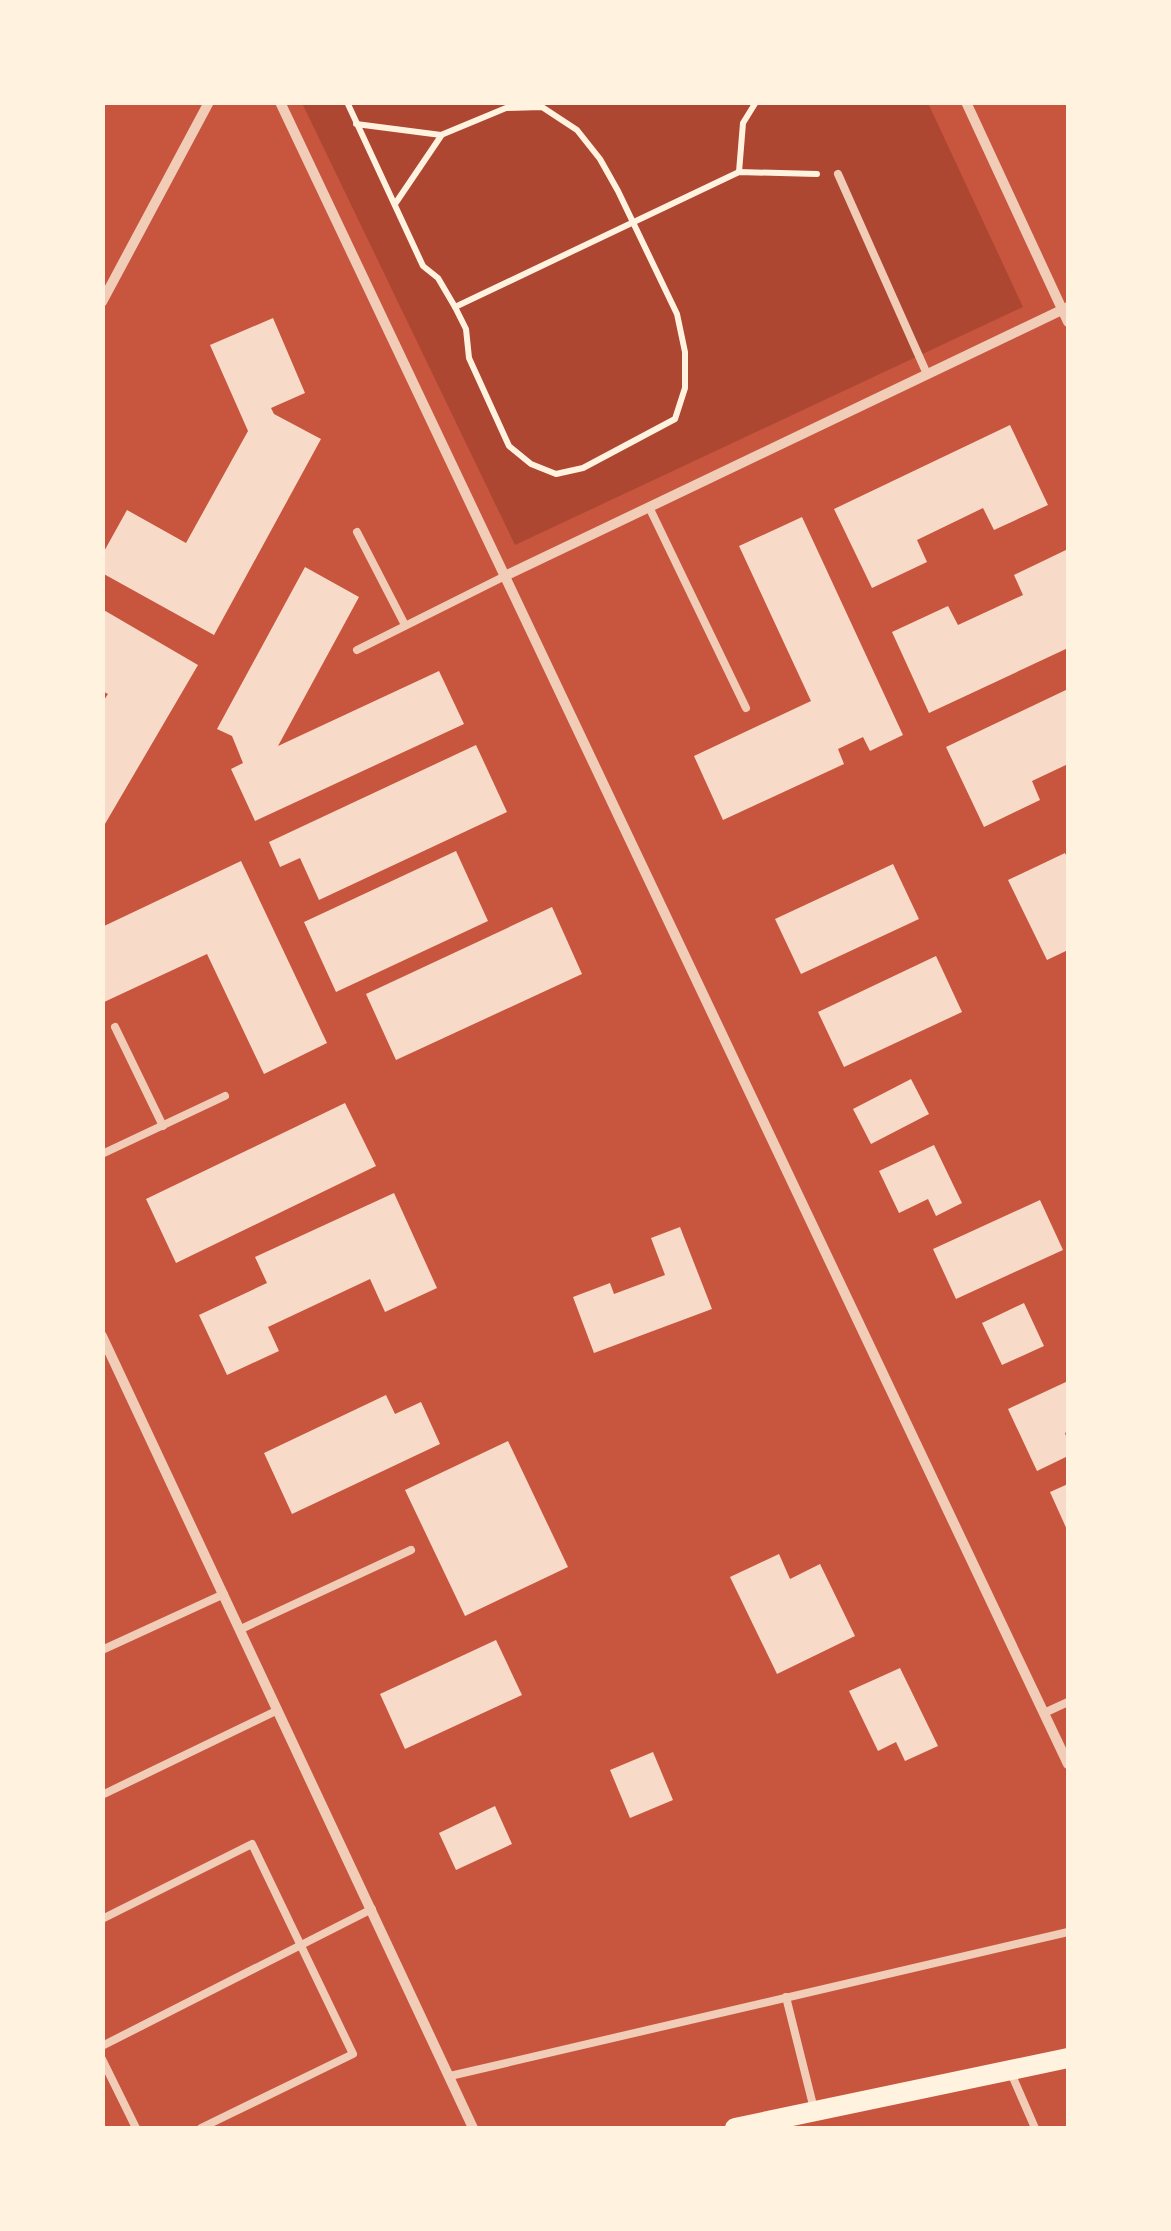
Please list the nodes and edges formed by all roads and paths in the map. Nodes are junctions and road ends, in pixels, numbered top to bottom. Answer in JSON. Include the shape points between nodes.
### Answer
{"nodes":[{"id":1,"x":209,"y":102,"type":"edge"},
{"id":2,"x":280,"y":102,"type":"edge"},
{"id":3,"x":347,"y":102,"type":"edge"},
{"id":4,"x":756,"y":102,"type":"edge"},
{"id":5,"x":966,"y":102,"type":"edge"},
{"id":6,"x":356,"y":124,"type":"junction"},
{"id":7,"x":441,"y":136,"type":"junction"},
{"id":8,"x":740,"y":172,"type":"junction"},
{"id":9,"x":838,"y":174,"type":"joint"},
{"id":10,"x":394,"y":205,"type":"junction"},
{"id":11,"x":633,"y":223,"type":"junction"},
{"id":12,"x":102,"y":302,"type":"edge"},
{"id":13,"x":455,"y":307,"type":"junction"},
{"id":14,"x":1066,"y":308,"type":"edge"},
{"id":15,"x":1068,"y":322,"type":"edge"},
{"id":16,"x":927,"y":374,"type":"junction"},
{"id":17,"x":649,"y":507,"type":"junction"},
{"id":18,"x":357,"y":532,"type":"dead end"},
{"id":19,"x":505,"y":576,"type":"junction"},
{"id":20,"x":405,"y":625,"type":"junction"},
{"id":21,"x":357,"y":650,"type":"dead end"},
{"id":22,"x":746,"y":708,"type":"dead end"},
{"id":23,"x":114,"y":1027,"type":"dead end"},
{"id":24,"x":225,"y":1096,"type":"dead end"},
{"id":25,"x":163,"y":1126,"type":"junction"},
{"id":26,"x":102,"y":1154,"type":"edge"},
{"id":27,"x":102,"y":1336,"type":"edge"},
{"id":28,"x":411,"y":1550,"type":"dead end"},
{"id":29,"x":224,"y":1594,"type":"junction"},
{"id":30,"x":241,"y":1629,"type":"junction"},
{"id":31,"x":102,"y":1650,"type":"edge"},
{"id":32,"x":1068,"y":1702,"type":"edge"},
{"id":33,"x":278,"y":1710,"type":"junction"},
{"id":34,"x":1044,"y":1712,"type":"junction"},
{"id":35,"x":1068,"y":1764,"type":"edge"},
{"id":36,"x":102,"y":1794,"type":"edge"},
{"id":37,"x":372,"y":1909,"type":"junction"},
{"id":38,"x":102,"y":1920,"type":"edge"},
{"id":39,"x":1068,"y":1932,"type":"edge"},
{"id":40,"x":302,"y":1946,"type":"junction"},
{"id":41,"x":786,"y":1998,"type":"junction"},
{"id":42,"x":102,"y":2046,"type":"edge"},
{"id":43,"x":1068,"y":2058,"type":"edge"},
{"id":44,"x":102,"y":2060,"type":"edge"},
{"id":45,"x":1010,"y":2071,"type":"junction"},
{"id":46,"x":450,"y":2076,"type":"junction"},
{"id":47,"x":815,"y":2112,"type":"junction"},
{"id":48,"x":136,"y":2128,"type":"edge"},
{"id":49,"x":201,"y":2128,"type":"edge"},
{"id":50,"x":473,"y":2128,"type":"edge"},
{"id":51,"x":735,"y":2128,"type":"edge"},
{"id":52,"x":1035,"y":2128,"type":"edge"}],
"edges":[{"from":1,"to":12,"type":"street"},
{"from":2,"to":19,"type":"street"},
{"from":3,"to":6,"type":"path"},
{"from":4,"to":8,"type":"path","via":[[743,123]]},
{"from":5,"to":14,"type":"street"},
{"from":6,"to":7,"type":"path"},
{"from":6,"to":10,"type":"path"},
{"from":7,"to":10,"type":"path"},
{"from":7,"to":11,"type":"path","via":[[506,108],[542,107],[577,130],[600,159]]},
{"from":8,"to":9,"type":"path"},
{"from":8,"to":11,"type":"path"},
{"from":9,"to":16,"type":"lane"},
{"from":10,"to":13,"type":"path","via":[[423,266]]},
{"from":11,"to":13,"type":"path"},
{"from":11,"to":13,"type":"path","via":[[678,314],[685,388],[675,419],[583,468],[556,474],[509,446],[469,358]]},
{"from":14,"to":15,"type":"street"},
{"from":14,"to":16,"type":"street"},
{"from":16,"to":17,"type":"street"},
{"from":17,"to":19,"type":"street"},
{"from":17,"to":22,"type":"lane"},
{"from":18,"to":20,"type":"lane"},
{"from":19,"to":20,"type":"lane"},
{"from":19,"to":34,"type":"street"},
{"from":20,"to":21,"type":"lane"},
{"from":23,"to":25,"type":"lane"},
{"from":24,"to":25,"type":"lane"},
{"from":25,"to":26,"type":"lane"},
{"from":27,"to":29,"type":"street"},
{"from":28,"to":30,"type":"lane"},
{"from":29,"to":30,"type":"street"},
{"from":29,"to":31,"type":"lane"},
{"from":30,"to":33,"type":"street"},
{"from":32,"to":34,"type":"lane"},
{"from":33,"to":36,"type":"lane"},
{"from":33,"to":37,"type":"street"},
{"from":34,"to":35,"type":"street"},
{"from":37,"to":40,"type":"lane"},
{"from":37,"to":46,"type":"street"},
{"from":38,"to":40,"type":"lane","via":[[252,1844]]},
{"from":39,"to":41,"type":"lane"},
{"from":40,"to":42,"type":"lane"},
{"from":40,"to":49,"type":"lane","via":[[353,2054]]},
{"from":41,"to":46,"type":"lane"},
{"from":41,"to":47,"type":"lane"},
{"from":43,"to":45,"type":"main road"},
{"from":44,"to":48,"type":"lane"},
{"from":45,"to":47,"type":"main road"},
{"from":45,"to":52,"type":"lane"},
{"from":46,"to":50,"type":"street"},
{"from":47,"to":51,"type":"main road"}]}
